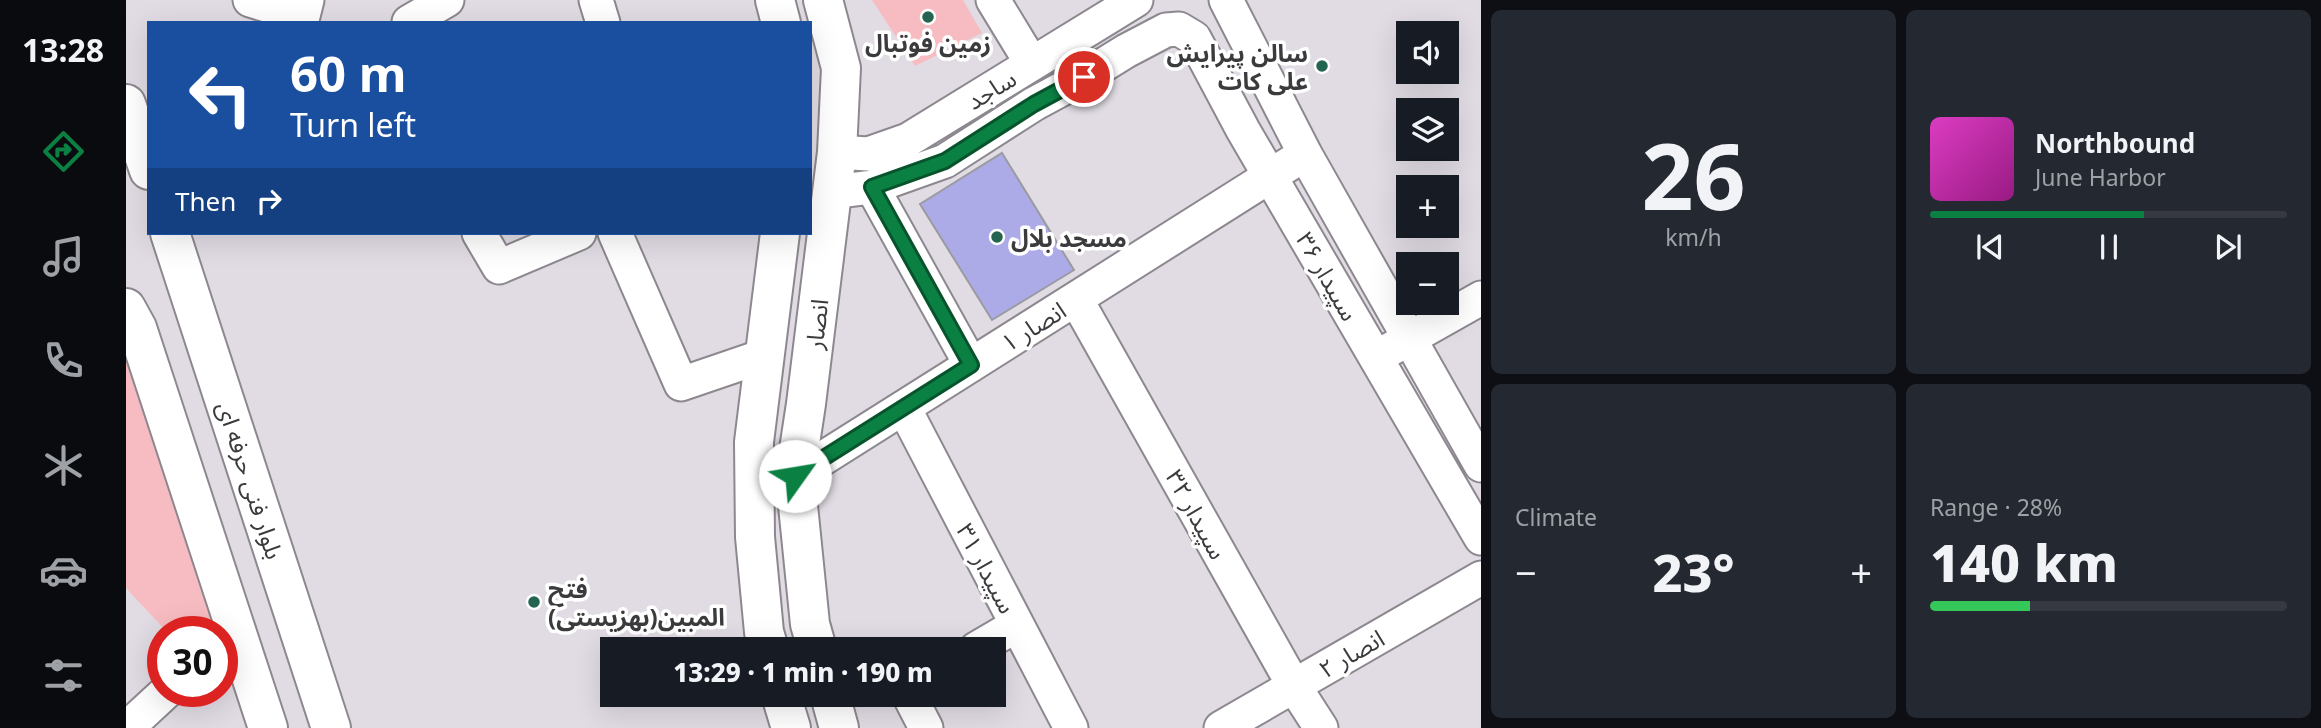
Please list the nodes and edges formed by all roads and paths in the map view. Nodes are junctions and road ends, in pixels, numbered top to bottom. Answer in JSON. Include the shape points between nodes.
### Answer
{"nodes":[{"id":1,"x":250,"y":0,"type":"edge"},
{"id":2,"x":307,"y":0,"type":"edge"},
{"id":3,"x":396,"y":0,"type":"edge"},
{"id":4,"x":447,"y":0,"type":"edge"},
{"id":5,"x":596,"y":0,"type":"edge"},
{"id":6,"x":775,"y":0,"type":"edge"},
{"id":7,"x":823,"y":0,"type":"edge"},
{"id":8,"x":993,"y":0,"type":"edge"},
{"id":9,"x":1136,"y":0,"type":"edge"},
{"id":10,"x":1150,"y":0,"type":"edge"},
{"id":11,"x":1230,"y":8,"type":"edge"},
{"id":12,"x":408,"y":21,"type":"edge"},
{"id":13,"x":411,"y":21,"type":"edge"},
{"id":14,"x":602,"y":21,"type":"edge"},
{"id":15,"x":780,"y":21,"type":"edge"},
{"id":16,"x":1180,"y":34,"type":"junction"},
{"id":17,"x":1031,"y":64,"type":"junction"},
{"id":18,"x":126,"y":104,"type":"edge"},
{"id":19,"x":824,"y":151,"type":"edge"},
{"id":20,"x":1305,"y":154,"type":"junction"},
{"id":21,"x":147,"y":164,"type":"edge"},
{"id":22,"x":1270,"y":176,"type":"junction"},
{"id":23,"x":872,"y":187,"type":"junction"},
{"id":24,"x":821,"y":193,"type":"edge"},
{"id":25,"x":171,"y":235,"type":"edge"},
{"id":26,"x":480,"y":235,"type":"edge"},
{"id":27,"x":574,"y":235,"type":"edge"},
{"id":28,"x":616,"y":235,"type":"edge"},
{"id":29,"x":780,"y":235,"type":"edge"},
{"id":30,"x":1481,"y":298,"type":"edge"},
{"id":31,"x":1076,"y":299,"type":"junction"},
{"id":32,"x":126,"y":308,"type":"edge"},
{"id":33,"x":1409,"y":339,"type":"junction"},
{"id":34,"x":766,"y":355,"type":"junction"},
{"id":35,"x":1376,"y":357,"type":"junction"},
{"id":36,"x":971,"y":365,"type":"junction"},
{"id":37,"x":904,"y":408,"type":"junction"},
{"id":38,"x":1481,"y":465,"type":"edge"},
{"id":39,"x":795,"y":476,"type":"junction"},
{"id":40,"x":1481,"y":538,"type":"edge"},
{"id":41,"x":1481,"y":578,"type":"edge"},
{"id":42,"x":222,"y":616,"type":"edge"},
{"id":43,"x":1017,"y":625,"type":"junction"},
{"id":44,"x":765,"y":637,"type":"edge"},
{"id":45,"x":814,"y":637,"type":"edge"},
{"id":46,"x":996,"y":637,"type":"edge"},
{"id":47,"x":238,"y":666,"type":"edge"},
{"id":48,"x":1294,"y":686,"type":"junction"},
{"id":49,"x":150,"y":707,"type":"edge"},
{"id":50,"x":785,"y":707,"type":"edge"},
{"id":51,"x":833,"y":707,"type":"edge"},
{"id":52,"x":915,"y":707,"type":"edge"},
{"id":53,"x":127,"y":728,"type":"edge"},
{"id":54,"x":268,"y":728,"type":"edge"},
{"id":55,"x":331,"y":728,"type":"edge"},
{"id":56,"x":790,"y":728,"type":"edge"},
{"id":57,"x":839,"y":728,"type":"edge"},
{"id":58,"x":926,"y":728,"type":"edge"},
{"id":59,"x":1071,"y":728,"type":"edge"},
{"id":60,"x":1221,"y":728,"type":"edge"},
{"id":61,"x":1321,"y":728,"type":"edge"}],
"edges":[{"from":1,"to":2,"type":"street","via":[[303,16]]},
{"from":3,"to":12,"type":"street"},
{"from":4,"to":13,"type":"street"},
{"from":5,"to":14,"type":"street"},
{"from":6,"to":15,"type":"main road"},
{"from":7,"to":19,"type":"main road","name":"انصار","via":[[841,68]]},
{"from":8,"to":17,"type":"street"},
{"from":9,"to":17,"type":"street","name":"ساجد"},
{"from":10,"to":16,"type":"street","name":"سپیدار ۳۶"},
{"from":11,"to":16,"type":"street","name":"ساجد"},
{"from":11,"to":20,"type":"street","name":"سپیدار ۳۶"},
{"from":16,"to":22,"type":"street","name":"سپیدار ۳۶"},
{"from":16,"to":23,"type":"street","name":"ساجد","via":[[1034,104],[945,161]]},
{"from":17,"to":19,"type":"street","name":"ساجد","via":[[908,140],[868,154]]},
{"from":18,"to":21,"type":"main road"},
{"from":19,"to":24,"type":"main road","name":"انصار"},
{"from":20,"to":22,"type":"street","name":"انصار ۱"},
{"from":20,"to":33,"type":"street","name":"سپیدار ۳۶"},
{"from":22,"to":31,"type":"street","name":"انصار ۱"},
{"from":22,"to":35,"type":"street","name":"سپیدار ۳۶"},
{"from":23,"to":24,"type":"street","name":"ساجد"},
{"from":23,"to":36,"type":"street"},
{"from":24,"to":39,"type":"main road","name":"انصار"},
{"from":25,"to":55,"type":"main road","name":"بلوار فنی حرفه ای"},
{"from":26,"to":27,"type":"street","via":[[499,267]]},
{"from":28,"to":34,"type":"street","via":[[681,384]]},
{"from":29,"to":34,"type":"main road","name":"انصار"},
{"from":30,"to":33,"type":"street"},
{"from":31,"to":36,"type":"street","name":"انصار ۱"},
{"from":31,"to":48,"type":"street","name":"سپیدار ۳۲"},
{"from":32,"to":42,"type":"main road","via":[[141,341]]},
{"from":33,"to":35,"type":"street"},
{"from":33,"to":38,"type":"street","name":"سپیدار ۳۶"},
{"from":34,"to":44,"type":"main road","name":"انصار","via":[[754,443],[755,524]]},
{"from":35,"to":40,"type":"street","name":"سپیدار ۳۶"},
{"from":36,"to":37,"type":"street","name":"انصار ۱"},
{"from":37,"to":39,"type":"street","name":"انصار ۱"},
{"from":37,"to":43,"type":"street","name":"سپیدار ۳۱"},
{"from":39,"to":45,"type":"main road","name":"انصار"},
{"from":41,"to":48,"type":"street","name":"انصار ۲"},
{"from":43,"to":46,"type":"street"},
{"from":43,"to":59,"type":"street","name":"سپیدار ۳۱"},
{"from":47,"to":54,"type":"main road"},
{"from":48,"to":60,"type":"street","name":"انصار ۲"},
{"from":48,"to":61,"type":"street","name":"سپیدار ۳۲"},
{"from":49,"to":53,"type":"street"},
{"from":50,"to":56,"type":"main road"},
{"from":51,"to":57,"type":"main road"},
{"from":52,"to":58,"type":"street"}]}
